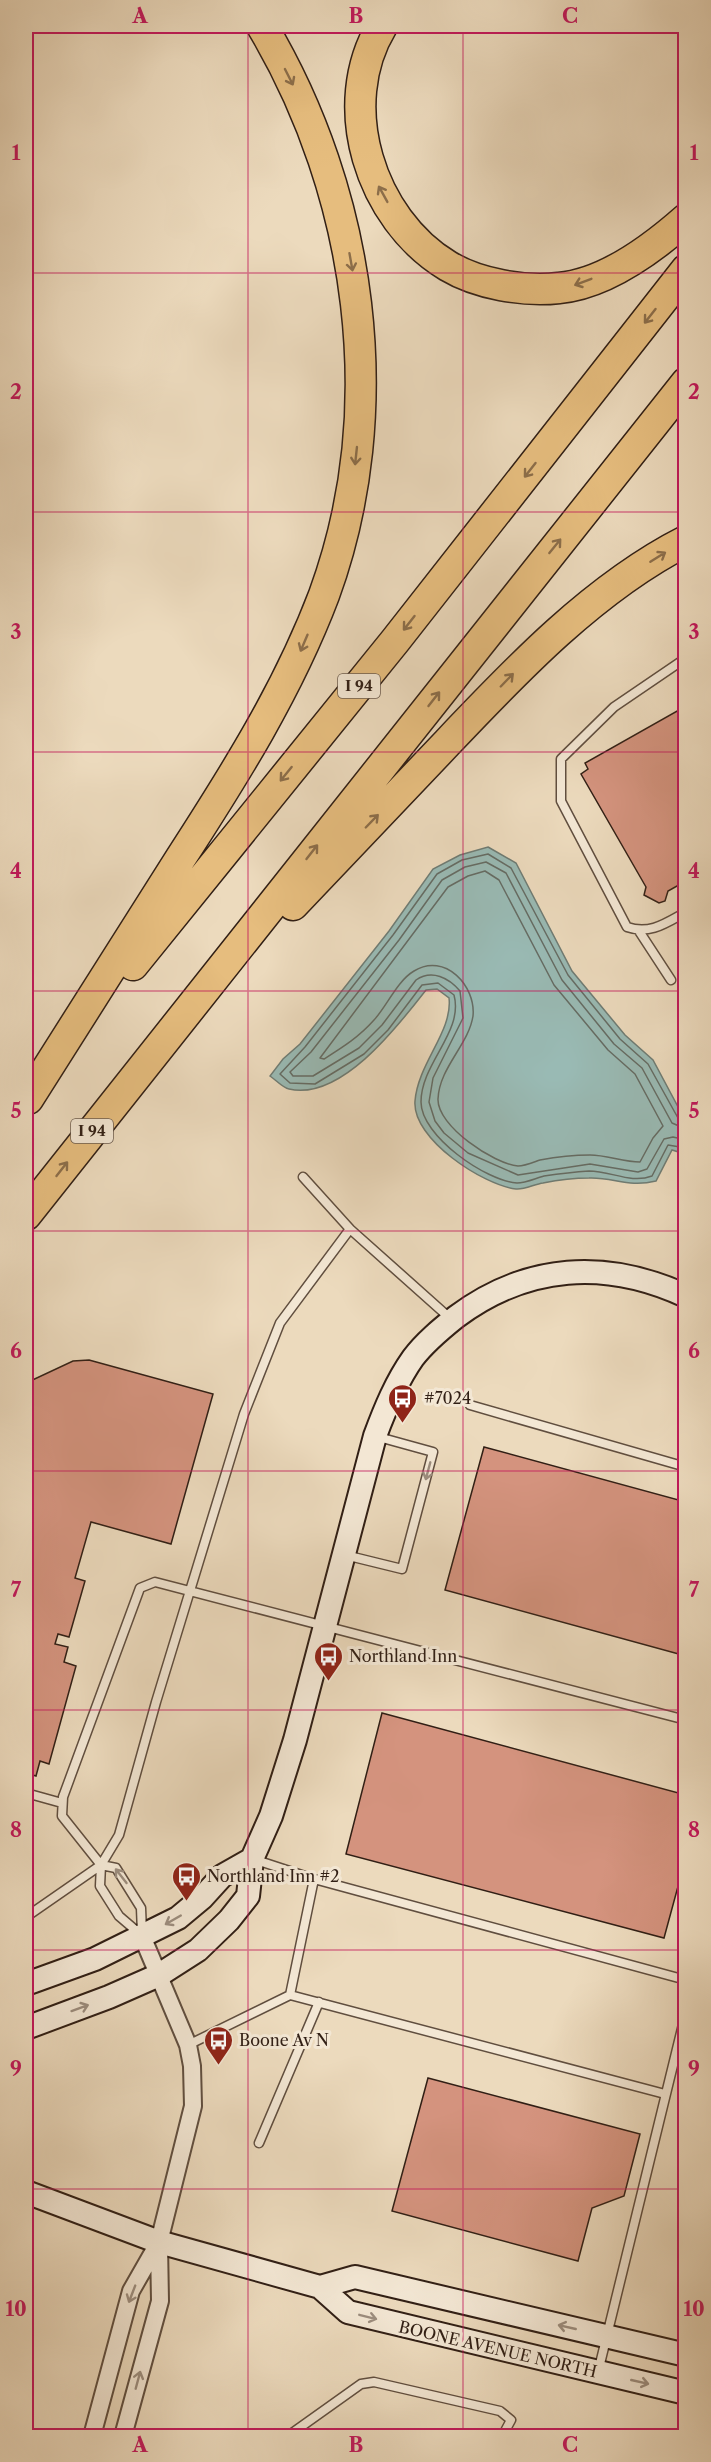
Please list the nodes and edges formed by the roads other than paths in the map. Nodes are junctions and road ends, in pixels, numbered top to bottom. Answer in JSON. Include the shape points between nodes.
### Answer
{"nodes":[{"id":1,"x":262,"y":26,"type":"edge"},
{"id":2,"x":382,"y":26,"type":"edge"},
{"id":3,"x":686,"y":219,"type":"edge"},
{"id":4,"x":686,"y":270,"type":"edge"},
{"id":5,"x":686,"y":383,"type":"edge"},
{"id":6,"x":686,"y":541,"type":"edge"},
{"id":7,"x":686,"y":658,"type":"edge"},
{"id":8,"x":686,"y":912,"type":"edge"},
{"id":9,"x":639,"y":931,"type":"junction"},
{"id":10,"x":671,"y":980,"type":"dead end"},
{"id":11,"x":159,"y":1046,"type":"junction"},
{"id":12,"x":27,"y":1100,"type":"edge"},
{"id":13,"x":303,"y":1177,"type":"dead end"},
{"id":14,"x":26,"y":1215,"type":"edge"},
{"id":15,"x":350,"y":1228,"type":"junction"},
{"id":16,"x":686,"y":1296,"type":"edge"},
{"id":17,"x":452,"y":1321,"type":"junction"},
{"id":18,"x":470,"y":1405,"type":"dead end"},
{"id":19,"x":375,"y":1436,"type":"junction"},
{"id":20,"x":686,"y":1467,"type":"edge"},
{"id":21,"x":344,"y":1554,"type":"junction"},
{"id":22,"x":190,"y":1592,"type":"junction"},
{"id":23,"x":325,"y":1627,"type":"junction"},
{"id":24,"x":686,"y":1720,"type":"edge"},
{"id":25,"x":26,"y":1792,"type":"edge"},
{"id":26,"x":62,"y":1803,"type":"junction"},
{"id":27,"x":252,"y":1859,"type":"junction"},
{"id":28,"x":101,"y":1865,"type":"junction"},
{"id":29,"x":314,"y":1879,"type":"junction"},
{"id":30,"x":26,"y":1917,"type":"edge"},
{"id":31,"x":142,"y":1936,"type":"junction"},
{"id":32,"x":159,"y":1975,"type":"junction"},
{"id":33,"x":686,"y":1980,"type":"edge"},
{"id":34,"x":26,"y":1984,"type":"edge"},
{"id":35,"x":290,"y":1995,"type":"junction"},
{"id":36,"x":319,"y":2002,"type":"junction"},
{"id":37,"x":686,"y":2012,"type":"edge"},
{"id":38,"x":26,"y":2028,"type":"edge"},
{"id":39,"x":188,"y":2044,"type":"junction"},
{"id":40,"x":665,"y":2094,"type":"junction"},
{"id":41,"x":259,"y":2143,"type":"dead end"},
{"id":42,"x":26,"y":2192,"type":"edge"},
{"id":43,"x":159,"y":2242,"type":"junction"},
{"id":44,"x":320,"y":2287,"type":"junction"},
{"id":45,"x":607,"y":2336,"type":"junction"},
{"id":46,"x":686,"y":2355,"type":"edge"},
{"id":47,"x":598,"y":2372,"type":"junction"},
{"id":48,"x":686,"y":2393,"type":"edge"},
{"id":49,"x":92,"y":2436,"type":"edge"},
{"id":50,"x":123,"y":2436,"type":"edge"},
{"id":51,"x":288,"y":2436,"type":"edge"},
{"id":52,"x":498,"y":2436,"type":"edge"}],
"edges":[{"from":1,"to":12,"type":"highway","one_way":true,"via":[[305,115],[337,202],[351,258],[360,387],[356,456],[346,522],[307,636],[253,745]]},
{"from":3,"to":2,"type":"highway","one_way":true,"via":[[628,262],[577,285],[524,287],[483,280],[447,266],[400,222],[369,165],[360,90],[369,51]]},
{"from":4,"to":12,"type":"highway","number":"I 94","one_way":true},
{"from":11,"to":5,"type":"highway","number":"I 94","one_way":true},
{"from":11,"to":6,"type":"highway","one_way":true,"via":[[514,672],[601,597]]},
{"from":7,"to":9,"type":"lane","via":[[614,707],[561,759],[561,801],[627,927]]},
{"from":8,"to":9,"type":"lane","via":[[656,928]]},
{"from":9,"to":10,"type":"lane"},
{"from":14,"to":11,"type":"highway","number":"I 94","one_way":true},
{"from":13,"to":15,"type":"lane"},
{"from":15,"to":17,"type":"lane"},
{"from":15,"to":22,"type":"lane","via":[[280,1323],[244,1414]]},
{"from":16,"to":17,"type":"street","via":[[639,1278],[606,1272],[572,1272],[503,1289],[478,1301]]},
{"from":17,"to":19,"type":"street","via":[[413,1358],[386,1406]]},
{"from":18,"to":20,"type":"lane"},
{"from":19,"to":21,"type":"street"},
{"from":19,"to":21,"type":"lane","one_way":true,"via":[[433,1452],[402,1569]]},
{"from":21,"to":23,"type":"street"},
{"from":22,"to":23,"type":"lane"},
{"from":22,"to":26,"type":"lane","via":[[155,1582],[140,1588]]},
{"from":22,"to":28,"type":"lane","via":[[119,1834]]},
{"from":23,"to":24,"type":"lane"},
{"from":23,"to":27,"type":"street","via":[[283,1782]]},
{"from":25,"to":26,"type":"lane"},
{"from":26,"to":28,"type":"lane","via":[[62,1816]]},
{"from":27,"to":29,"type":"lane"},
{"from":27,"to":31,"type":"street","one_way":true,"via":[[222,1876],[178,1918]]},
{"from":27,"to":32,"type":"street","via":[[248,1896],[229,1920],[198,1950]]},
{"from":28,"to":30,"type":"lane"},
{"from":28,"to":31,"type":"lane","via":[[100,1886],[119,1916]]},
{"from":31,"to":28,"type":"lane","one_way":true,"via":[[141,1908],[116,1868]]},
{"from":29,"to":33,"type":"lane"},
{"from":29,"to":35,"type":"lane"},
{"from":31,"to":32,"type":"street"},
{"from":31,"to":34,"type":"street","via":[[95,1959]]},
{"from":38,"to":32,"type":"street","one_way":true},
{"from":32,"to":39,"type":"street"},
{"from":35,"to":36,"type":"lane"},
{"from":35,"to":39,"type":"lane"},
{"from":36,"to":40,"type":"lane"},
{"from":36,"to":41,"type":"lane"},
{"from":37,"to":40,"type":"lane"},
{"from":39,"to":43,"type":"street","via":[[193,2106]]},
{"from":40,"to":45,"type":"lane"},
{"from":42,"to":43,"type":"street","name":"BOONE AVENUE NORTH"},
{"from":43,"to":44,"type":"street","name":"BOONE AVENUE NORTH"},
{"from":43,"to":49,"type":"street","one_way":true,"via":[[131,2291]]},
{"from":50,"to":43,"type":"street","one_way":true,"via":[[160,2301]]},
{"from":45,"to":44,"type":"street","one_way":true,"via":[[355,2277]]},
{"from":44,"to":47,"type":"street","name":"BOONE AVENUE NORTH","one_way":true,"via":[[348,2312]]},
{"from":45,"to":46,"type":"street"},
{"from":45,"to":47,"type":"lane"},
{"from":47,"to":48,"type":"street","name":"BOONE AVENUE NORTH","one_way":true},
{"from":51,"to":52,"type":"lane","via":[[361,2384],[374,2382],[500,2410],[511,2420]]}]}
